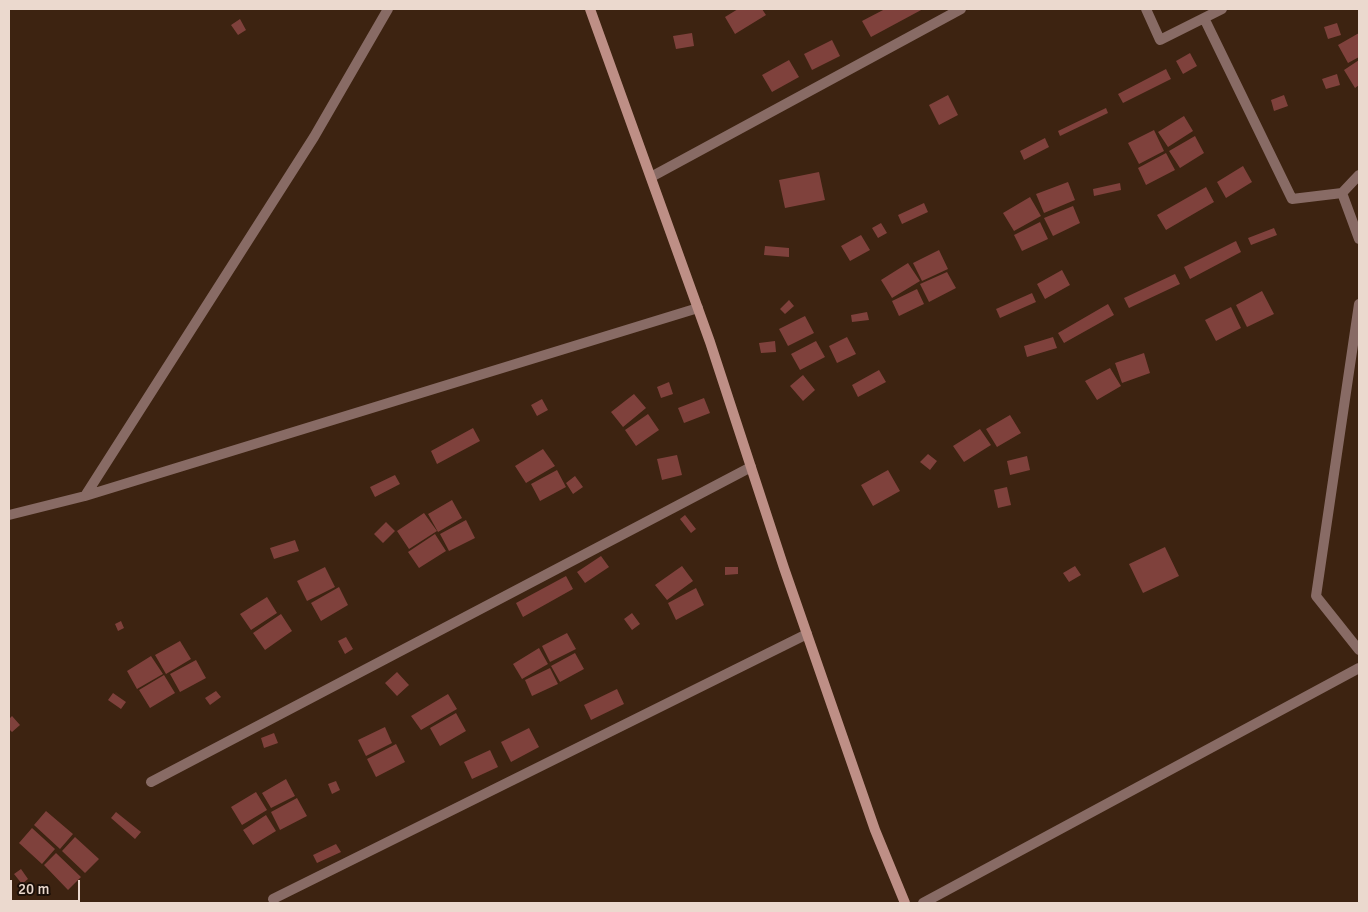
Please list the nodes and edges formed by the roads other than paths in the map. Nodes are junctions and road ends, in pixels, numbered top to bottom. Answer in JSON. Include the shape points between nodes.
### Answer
{"nodes":[{"id":1,"x":388,"y":9,"type":"edge"},
{"id":2,"x":590,"y":9,"type":"edge"},
{"id":3,"x":961,"y":9,"type":"edge"},
{"id":4,"x":1146,"y":9,"type":"edge"},
{"id":5,"x":1222,"y":9,"type":"edge"},
{"id":6,"x":1204,"y":18,"type":"junction"},
{"id":7,"x":1359,"y":175,"type":"edge"},
{"id":8,"x":651,"y":177,"type":"junction"},
{"id":9,"x":1342,"y":192,"type":"junction"},
{"id":10,"x":1359,"y":239,"type":"edge"},
{"id":11,"x":1359,"y":304,"type":"edge"},
{"id":12,"x":698,"y":308,"type":"junction"},
{"id":13,"x":751,"y":467,"type":"junction"},
{"id":14,"x":85,"y":496,"type":"junction"},
{"id":15,"x":9,"y":516,"type":"edge"},
{"id":16,"x":807,"y":634,"type":"junction"},
{"id":17,"x":1359,"y":650,"type":"edge"},
{"id":18,"x":1359,"y":668,"type":"edge"},
{"id":19,"x":151,"y":782,"type":"dead end"},
{"id":20,"x":273,"y":899,"type":"dead end"},
{"id":21,"x":905,"y":903,"type":"edge"},
{"id":22,"x":923,"y":903,"type":"edge"}],
"edges":[{"from":1,"to":14,"type":"street","via":[[314,136]]},
{"from":2,"to":8,"type":"street"},
{"from":3,"to":8,"type":"street"},
{"from":4,"to":6,"type":"street","via":[[1160,40]]},
{"from":5,"to":6,"type":"street"},
{"from":6,"to":9,"type":"street","via":[[1292,199]]},
{"from":7,"to":9,"type":"street"},
{"from":8,"to":12,"type":"street"},
{"from":9,"to":10,"type":"street"},
{"from":11,"to":17,"type":"street","via":[[1316,596]]},
{"from":12,"to":13,"type":"street"},
{"from":12,"to":14,"type":"street"},
{"from":13,"to":16,"type":"street"},
{"from":13,"to":19,"type":"street"},
{"from":14,"to":15,"type":"street"},
{"from":16,"to":20,"type":"street"},
{"from":16,"to":21,"type":"street","via":[[875,830]]},
{"from":18,"to":22,"type":"street"}]}
